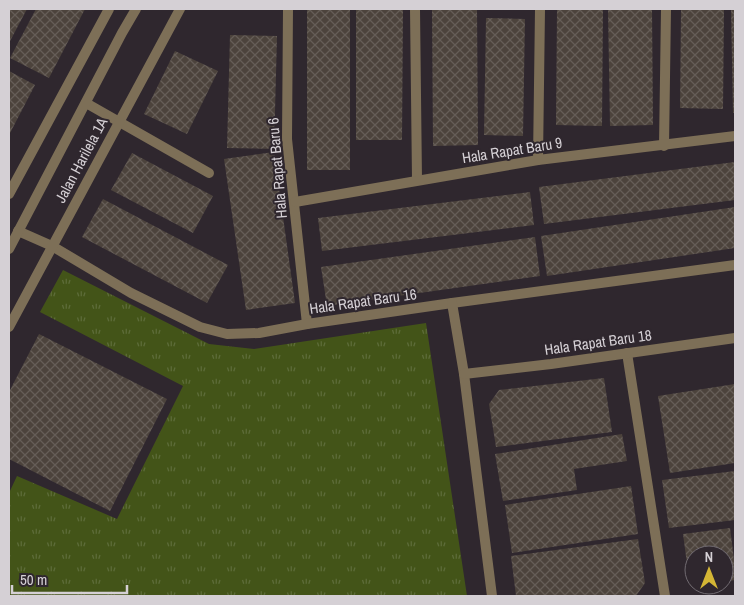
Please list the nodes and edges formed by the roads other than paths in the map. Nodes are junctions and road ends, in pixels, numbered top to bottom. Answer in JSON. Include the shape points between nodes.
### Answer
{"nodes":[{"id":1,"x":108,"y":9,"type":"edge"},
{"id":2,"x":136,"y":9,"type":"edge"},
{"id":3,"x":180,"y":9,"type":"edge"},
{"id":4,"x":288,"y":9,"type":"edge"},
{"id":5,"x":415,"y":9,"type":"edge"},
{"id":6,"x":540,"y":9,"type":"edge"},
{"id":7,"x":666,"y":9,"type":"edge"},
{"id":8,"x":86,"y":104,"type":"junction"},
{"id":9,"x":119,"y":121,"type":"junction"},
{"id":10,"x":735,"y":136,"type":"edge"},
{"id":11,"x":664,"y":146,"type":"junction"},
{"id":12,"x":538,"y":160,"type":"junction"},
{"id":13,"x":209,"y":173,"type":"dead end"},
{"id":14,"x":417,"y":180,"type":"junction"},
{"id":15,"x":9,"y":194,"type":"edge"},
{"id":16,"x":295,"y":202,"type":"junction"},
{"id":17,"x":18,"y":231,"type":"junction"},
{"id":18,"x":52,"y":246,"type":"junction"},
{"id":19,"x":9,"y":249,"type":"edge"},
{"id":20,"x":735,"y":265,"type":"edge"},
{"id":21,"x":452,"y":302,"type":"junction"},
{"id":22,"x":307,"y":324,"type":"junction"},
{"id":23,"x":9,"y":327,"type":"edge"},
{"id":24,"x":735,"y":338,"type":"edge"},
{"id":25,"x":627,"y":353,"type":"junction"},
{"id":26,"x":464,"y":374,"type":"junction"},
{"id":27,"x":492,"y":596,"type":"edge"},
{"id":28,"x":665,"y":596,"type":"edge"}],
"edges":[{"from":1,"to":15,"type":"street"},
{"from":2,"to":8,"type":"street"},
{"from":3,"to":9,"type":"street","name":"Jalan Harilela 1A"},
{"from":4,"to":16,"type":"street","name":"Hala Rapat Baru 6","via":[[287,139]]},
{"from":5,"to":14,"type":"street"},
{"from":6,"to":12,"type":"street"},
{"from":7,"to":11,"type":"street"},
{"from":8,"to":9,"type":"street"},
{"from":8,"to":17,"type":"street"},
{"from":9,"to":13,"type":"street"},
{"from":9,"to":18,"type":"street","name":"Jalan Harilela 1A"},
{"from":10,"to":11,"type":"street","name":"Hala Rapat Baru 9"},
{"from":11,"to":12,"type":"street","name":"Hala Rapat Baru 9"},
{"from":12,"to":14,"type":"street","name":"Hala Rapat Baru 9"},
{"from":14,"to":16,"type":"street","name":"Hala Rapat Baru 9"},
{"from":16,"to":22,"type":"street","name":"Hala Rapat Baru 6"},
{"from":17,"to":18,"type":"street","name":"Hala Rapat Baru 16"},
{"from":17,"to":19,"type":"street"},
{"from":18,"to":22,"type":"street","name":"Hala Rapat Baru 16","via":[[131,293],[200,327],[227,334],[259,333]]},
{"from":18,"to":23,"type":"street","name":"Jalan Harilela 1A"},
{"from":20,"to":21,"type":"street","name":"Hala Rapat Baru 16"},
{"from":21,"to":22,"type":"street","name":"Hala Rapat Baru 16"},
{"from":21,"to":26,"type":"street"},
{"from":24,"to":25,"type":"street","name":"Hala Rapat Baru 18"},
{"from":25,"to":26,"type":"street","name":"Hala Rapat Baru 18"},
{"from":25,"to":28,"type":"street"},
{"from":26,"to":27,"type":"street"}]}
